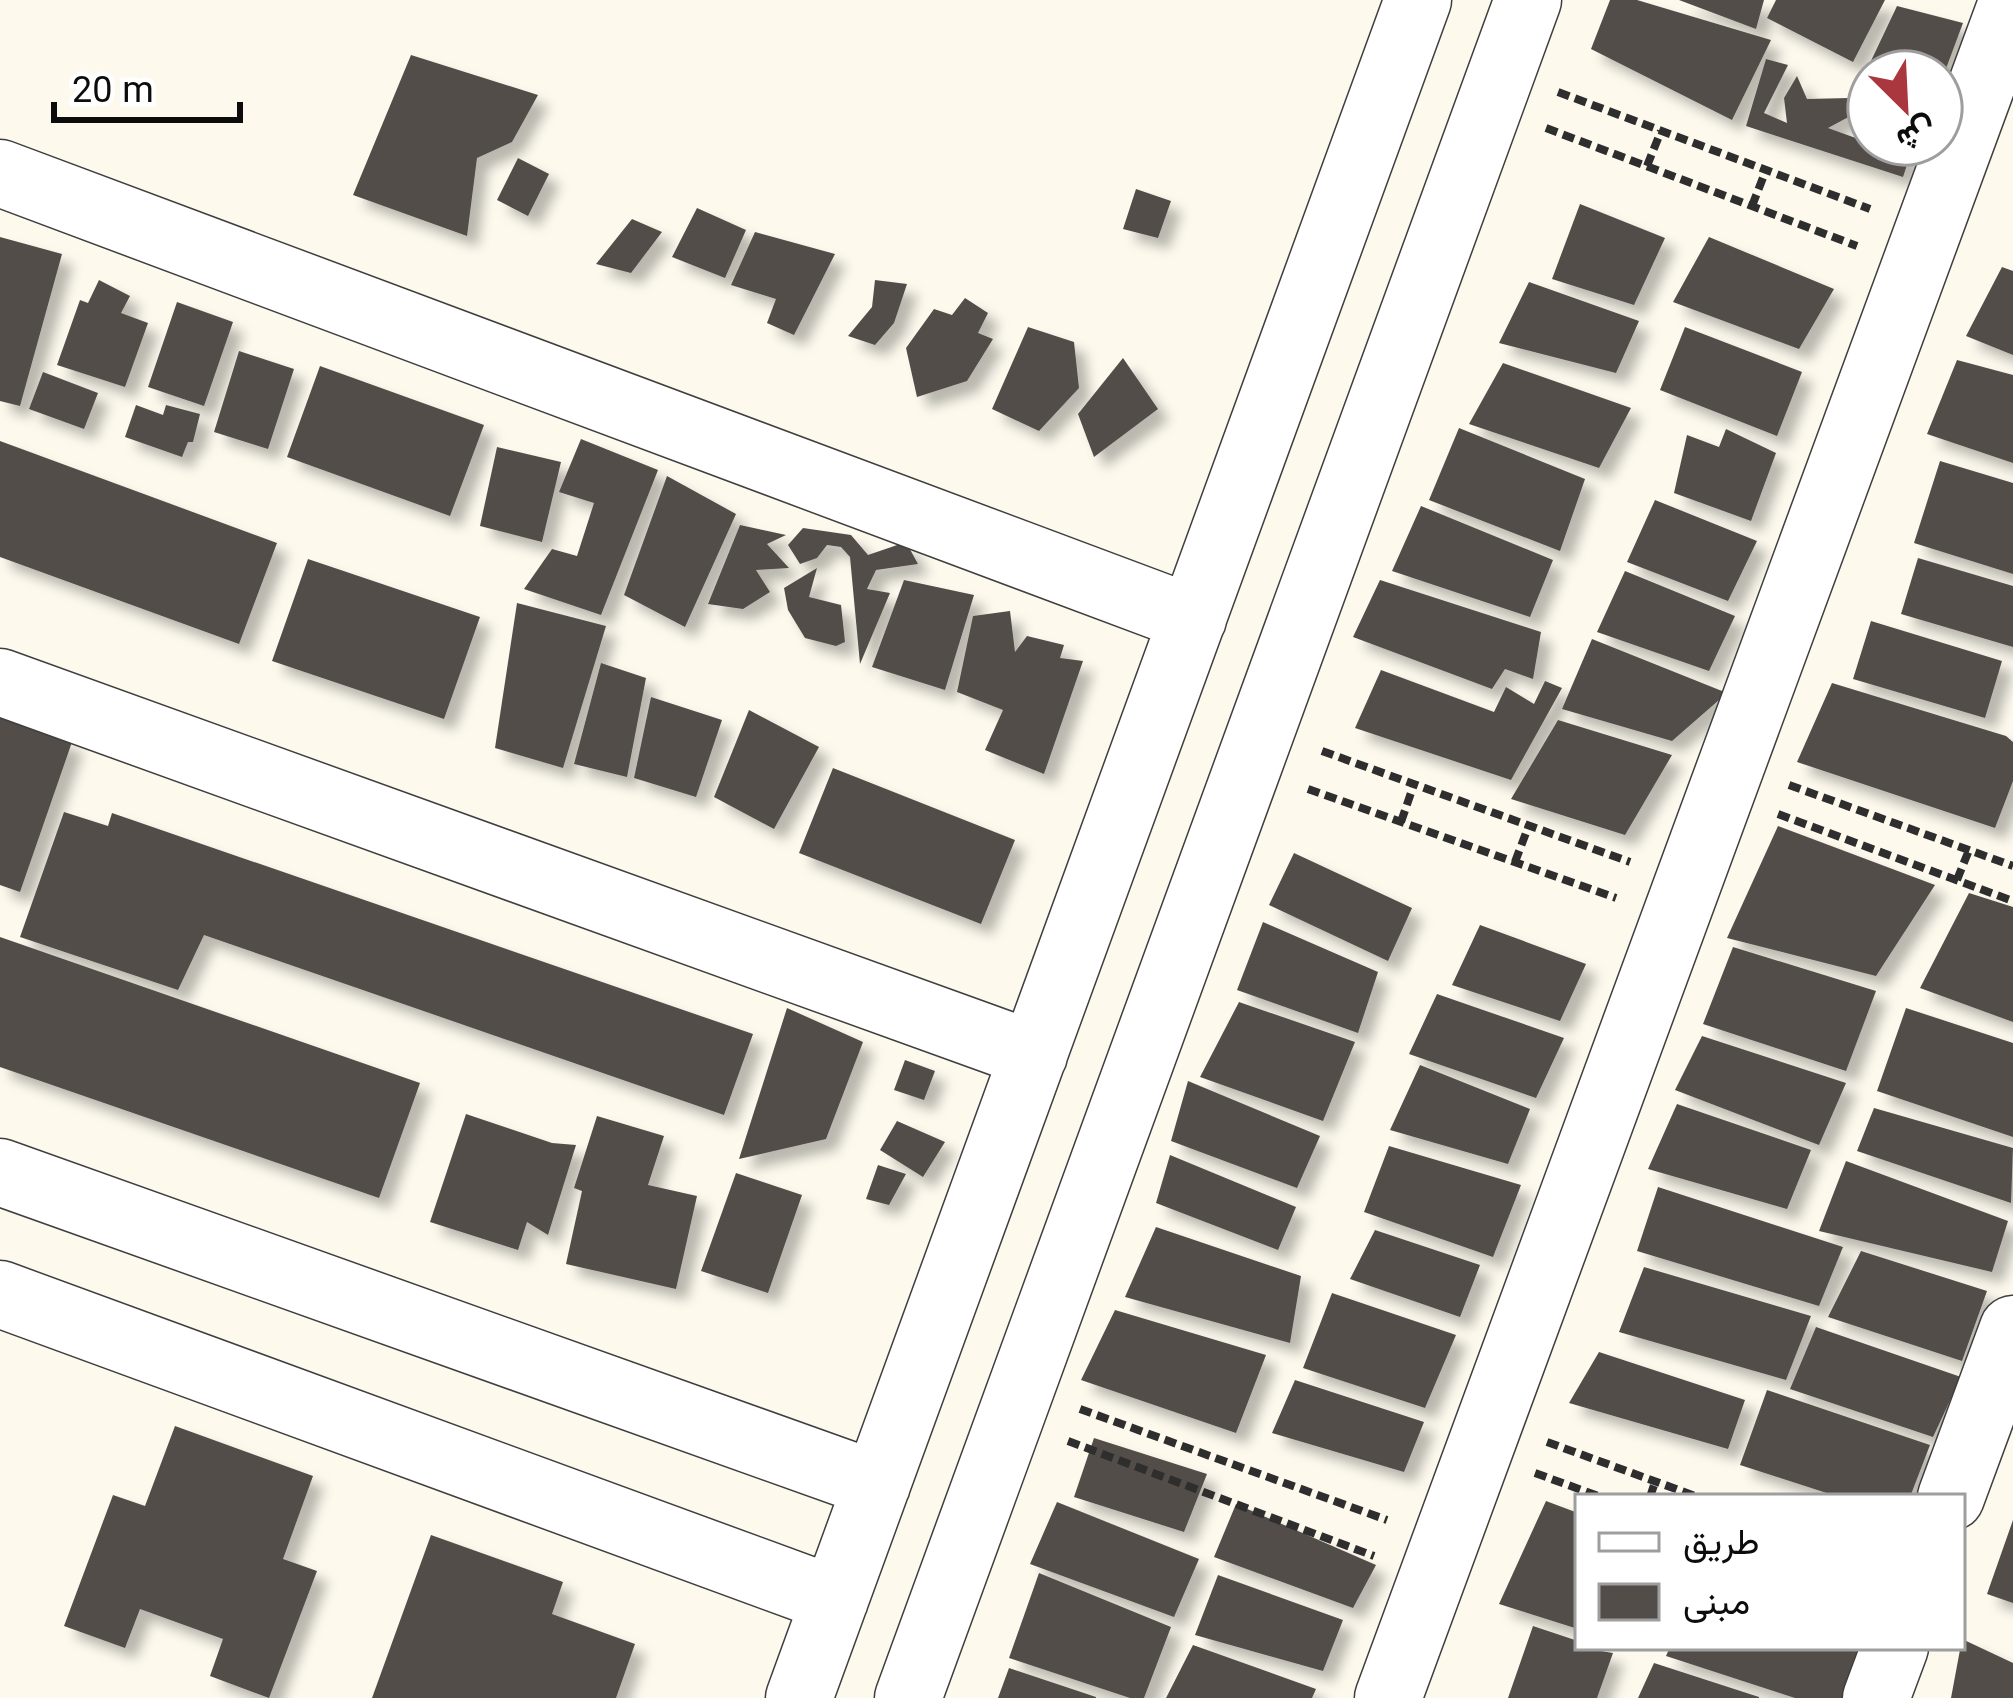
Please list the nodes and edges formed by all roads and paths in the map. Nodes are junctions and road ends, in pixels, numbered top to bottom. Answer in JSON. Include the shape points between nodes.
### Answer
{"nodes":[{"id":1,"x":1418,"y":0,"type":"edge"},
{"id":2,"x":1528,"y":0,"type":"edge"},
{"id":3,"x":2013,"y":0,"type":"edge"},
{"id":4,"x":1496,"y":89,"type":"junction"},
{"id":5,"x":1661,"y":131,"type":"junction"},
{"id":6,"x":1647,"y":166,"type":"junction"},
{"id":7,"x":1766,"y":170,"type":"junction"},
{"id":8,"x":0,"y":173,"type":"edge"},
{"id":9,"x":1752,"y":206,"type":"junction"},
{"id":10,"x":1921,"y":249,"type":"junction"},
{"id":11,"x":1192,"y":619,"type":"junction"},
{"id":12,"x":0,"y":682,"type":"edge"},
{"id":13,"x":1255,"y":749,"type":"junction"},
{"id":14,"x":1726,"y":778,"type":"junction"},
{"id":15,"x":1414,"y":784,"type":"junction"},
{"id":16,"x":1401,"y":822,"type":"junction"},
{"id":17,"x":1118,"y":825,"type":"junction"},
{"id":18,"x":1529,"y":825,"type":"junction"},
{"id":19,"x":1969,"y":850,"type":"junction"},
{"id":20,"x":1214,"y":858,"type":"junction"},
{"id":21,"x":1515,"y":862,"type":"junction"},
{"id":22,"x":2013,"y":866,"type":"edge"},
{"id":23,"x":1957,"y":880,"type":"junction"},
{"id":24,"x":1681,"y":901,"type":"junction"},
{"id":25,"x":2013,"y":901,"type":"edge"},
{"id":26,"x":1034,"y":1055,"type":"junction"},
{"id":27,"x":0,"y":1172,"type":"edge"},
{"id":28,"x":0,"y":1294,"type":"edge"},
{"id":29,"x":2006,"y":1368,"type":"edge"},
{"id":30,"x":1016,"y":1404,"type":"junction"},
{"id":31,"x":1489,"y":1421,"type":"junction"},
{"id":32,"x":1655,"y":1482,"type":"junction"},
{"id":33,"x":877,"y":1485,"type":"junction"},
{"id":34,"x":1651,"y":1494,"type":"edge"},
{"id":35,"x":1689,"y":1494,"type":"edge"},
{"id":36,"x":1952,"y":1494,"type":"edge"},
{"id":37,"x":1438,"y":1559,"type":"junction"},
{"id":38,"x":835,"y":1600,"type":"junction"},
{"id":39,"x":1894,"y":1650,"type":"edge"},
{"id":40,"x":800,"y":1698,"type":"edge"},
{"id":41,"x":908,"y":1698,"type":"edge"},
{"id":42,"x":1388,"y":1698,"type":"edge"},
{"id":43,"x":1876,"y":1698,"type":"edge"}],
"edges":[{"from":1,"to":11,"type":"street"},
{"from":2,"to":4,"type":"street"},
{"from":3,"to":10,"type":"street"},
{"from":4,"to":5,"type":"path"},
{"from":4,"to":6,"type":"path"},
{"from":4,"to":13,"type":"street"},
{"from":5,"to":6,"type":"path"},
{"from":5,"to":7,"type":"path"},
{"from":6,"to":9,"type":"path"},
{"from":7,"to":9,"type":"path"},
{"from":7,"to":10,"type":"path"},
{"from":8,"to":11,"type":"street"},
{"from":9,"to":10,"type":"path"},
{"from":10,"to":14,"type":"street"},
{"from":11,"to":17,"type":"street"},
{"from":12,"to":26,"type":"street"},
{"from":13,"to":15,"type":"path"},
{"from":13,"to":16,"type":"path"},
{"from":13,"to":20,"type":"street"},
{"from":14,"to":19,"type":"path"},
{"from":14,"to":23,"type":"path"},
{"from":14,"to":24,"type":"street"},
{"from":15,"to":16,"type":"path"},
{"from":15,"to":18,"type":"path"},
{"from":16,"to":21,"type":"path"},
{"from":17,"to":20,"type":"street"},
{"from":17,"to":26,"type":"street"},
{"from":18,"to":21,"type":"path"},
{"from":18,"to":24,"type":"path"},
{"from":19,"to":22,"type":"path"},
{"from":19,"to":23,"type":"path"},
{"from":20,"to":30,"type":"street"},
{"from":21,"to":24,"type":"path"},
{"from":23,"to":25,"type":"path"},
{"from":24,"to":31,"type":"street"},
{"from":26,"to":33,"type":"street"},
{"from":27,"to":33,"type":"street"},
{"from":28,"to":38,"type":"street"},
{"from":29,"to":36,"type":"street"},
{"from":30,"to":37,"type":"path"},
{"from":30,"to":37,"type":"path"},
{"from":30,"to":41,"type":"street"},
{"from":31,"to":32,"type":"path"},
{"from":31,"to":37,"type":"street"},
{"from":32,"to":34,"type":"path"},
{"from":32,"to":35,"type":"path"},
{"from":33,"to":38,"type":"street"},
{"from":37,"to":42,"type":"street"},
{"from":38,"to":40,"type":"street"},
{"from":39,"to":43,"type":"street"}]}
